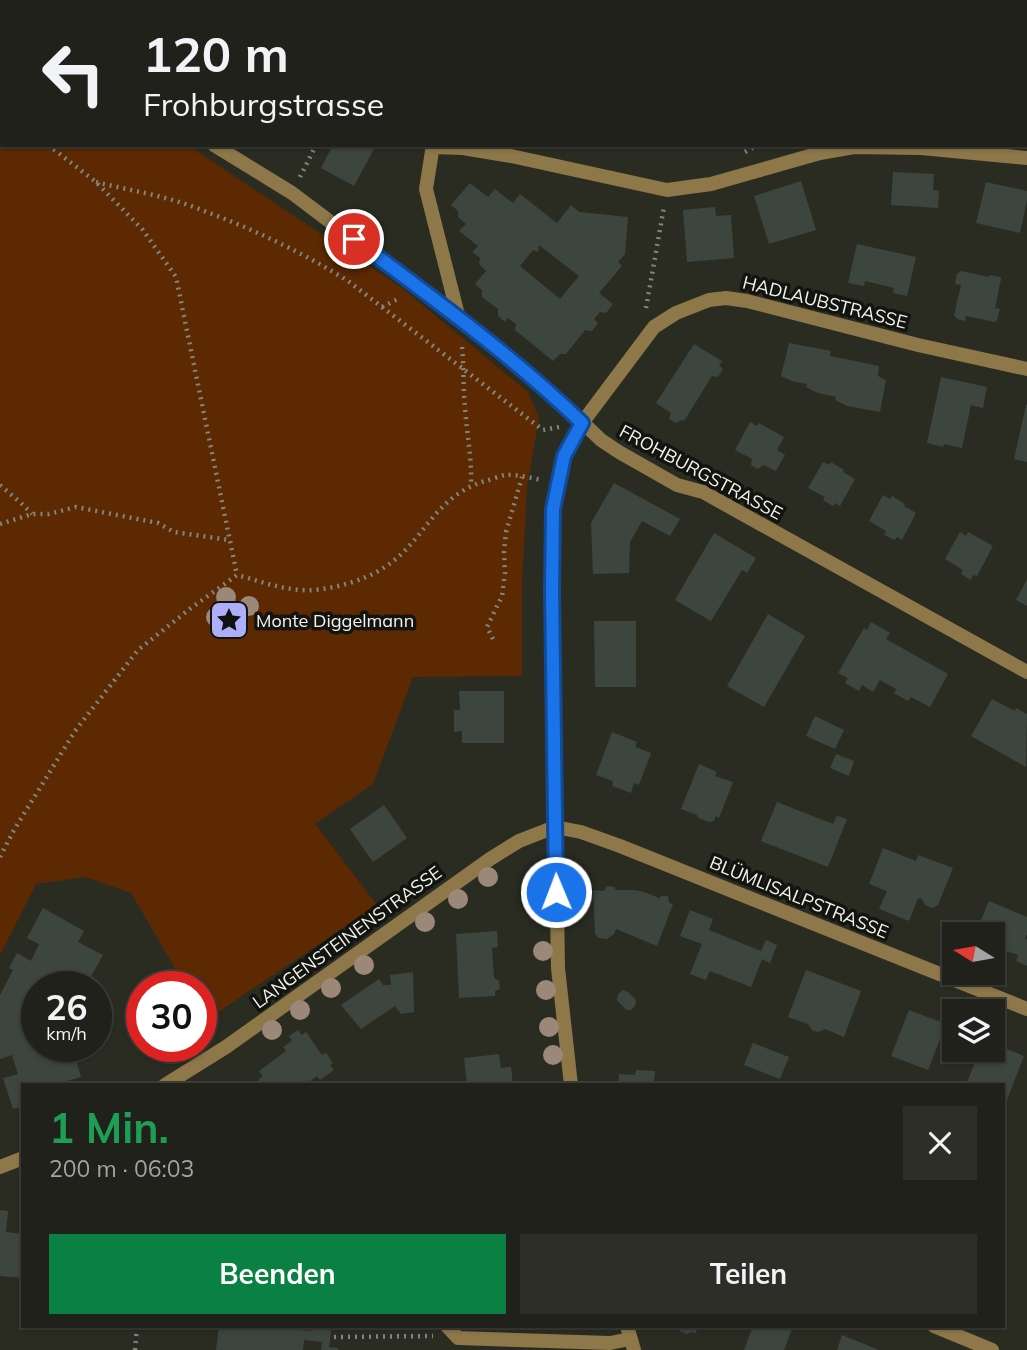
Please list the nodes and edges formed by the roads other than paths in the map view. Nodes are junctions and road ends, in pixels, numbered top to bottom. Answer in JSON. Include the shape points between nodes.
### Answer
{"nodes":[{"id":1,"x":217,"y":147,"type":"edge"},
{"id":2,"x":433,"y":147,"type":"edge"},
{"id":3,"x":448,"y":147,"type":"edge"},
{"id":4,"x":849,"y":147,"type":"edge"},
{"id":5,"x":888,"y":147,"type":"edge"},
{"id":6,"x":1027,"y":159,"type":"edge"},
{"id":7,"x":459,"y":319,"type":"junction"},
{"id":8,"x":1027,"y":369,"type":"edge"},
{"id":9,"x":582,"y":423,"type":"junction"},
{"id":10,"x":1027,"y":672,"type":"edge"},
{"id":11,"x":555,"y":827,"type":"junction"},
{"id":12,"x":1027,"y":1009,"type":"edge"},
{"id":13,"x":168,"y":1083,"type":"edge"},
{"id":14,"x":571,"y":1083,"type":"edge"},
{"id":15,"x":21,"y":1159,"type":"edge"},
{"id":16,"x":0,"y":1167,"type":"edge"},
{"id":17,"x":449,"y":1328,"type":"edge"},
{"id":18,"x":939,"y":1328,"type":"edge"},
{"id":19,"x":630,"y":1339,"type":"edge"},
{"id":20,"x":992,"y":1350,"type":"edge"}],
"edges":[{"from":1,"to":7,"type":"street","name":"FROHBURGSTRASSE","via":[[292,193]]},
{"from":2,"to":7,"type":"street","via":[[426,189]]},
{"from":3,"to":4,"type":"street","via":[[667,190],[711,184]]},
{"from":5,"to":6,"type":"street"},
{"from":7,"to":9,"type":"street","name":"FROHBURGSTRASSE"},
{"from":8,"to":9,"type":"street","name":"HADLAUBSTRASSE","via":[[747,302],[709,300],[654,327]]},
{"from":9,"to":10,"type":"street","name":"FROHBURGSTRASSE","via":[[618,452],[677,485],[704,492]]},
{"from":9,"to":11,"type":"street","name":"HADLAUBSTRASSE","via":[[564,456],[553,509]]},
{"from":11,"to":12,"type":"street","name":"BLÜMLISALPSTRASSE","via":[[621,846]]},
{"from":11,"to":13,"type":"street","name":"LANGENSTEINENSTRASSE","via":[[490,859]]},
{"from":11,"to":14,"type":"street","name":"HADLAUBSTRASSE","via":[[558,968]]},
{"from":15,"to":16,"type":"street"},
{"from":17,"to":19,"type":"street","via":[[458,1338],[610,1343]]},
{"from":18,"to":20,"type":"street"}]}
